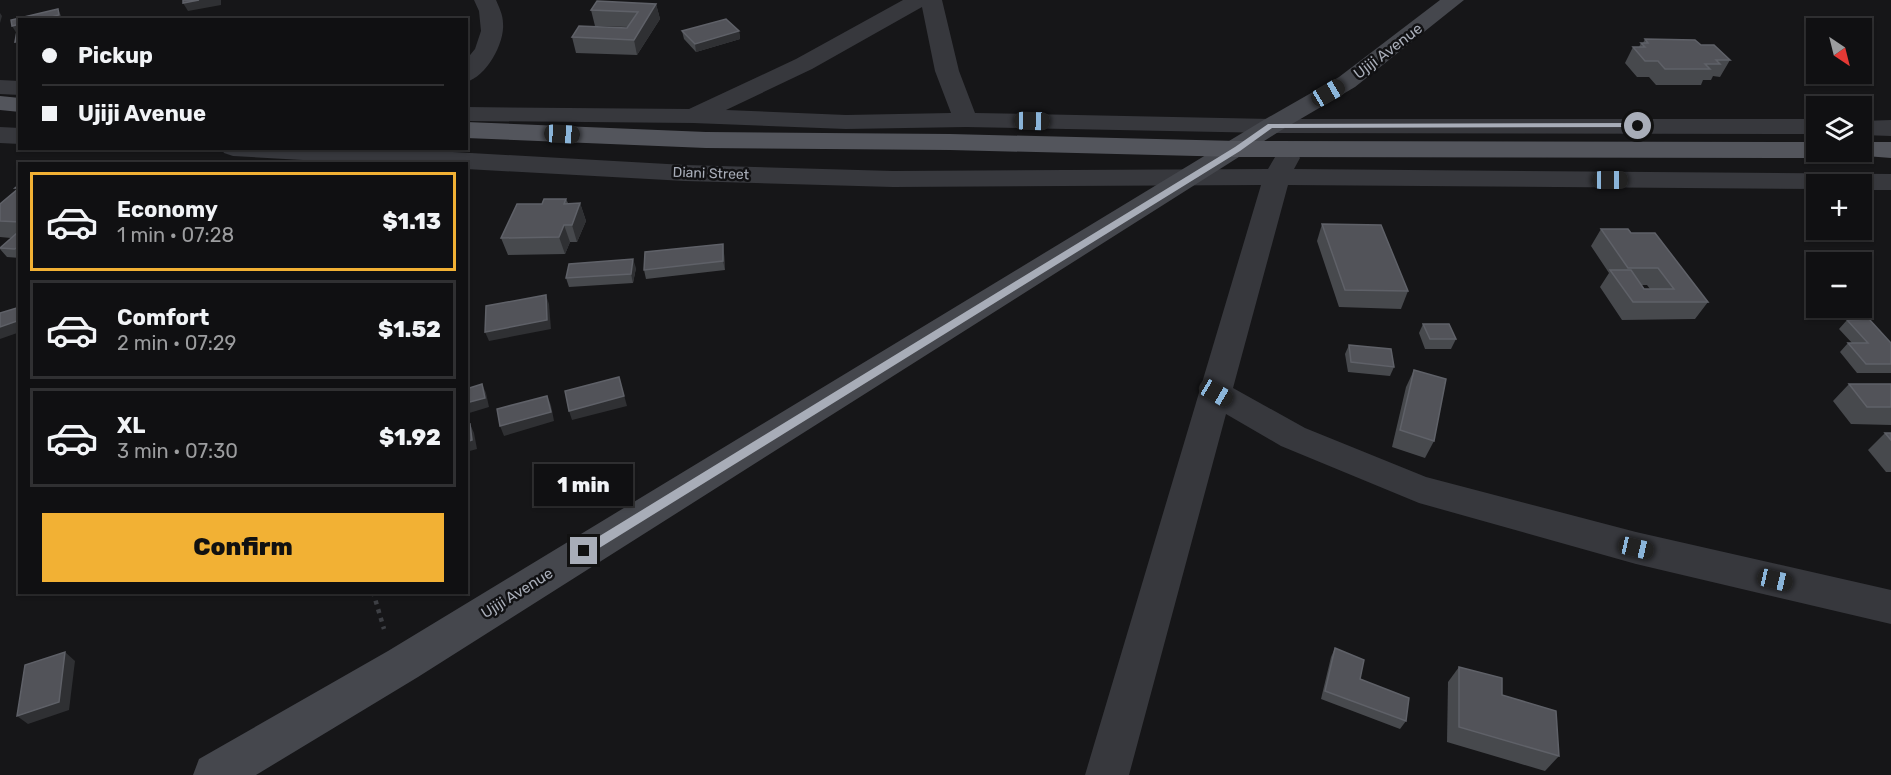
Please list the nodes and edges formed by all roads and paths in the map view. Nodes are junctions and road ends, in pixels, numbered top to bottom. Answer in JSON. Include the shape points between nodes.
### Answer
{"nodes":[{"id":1,"x":486,"y":0,"type":"edge"},
{"id":2,"x":919,"y":0,"type":"edge"},
{"id":3,"x":931,"y":0,"type":"edge"},
{"id":4,"x":1453,"y":0,"type":"edge"},
{"id":5,"x":468,"y":73,"type":"edge"},
{"id":6,"x":0,"y":87,"type":"edge"},
{"id":7,"x":18,"y":88,"type":"edge"},
{"id":8,"x":0,"y":103,"type":"edge"},
{"id":9,"x":18,"y":105,"type":"edge"},
{"id":10,"x":468,"y":114,"type":"edge"},
{"id":11,"x":693,"y":116,"type":"junction"},
{"id":12,"x":966,"y":120,"type":"junction"},
{"id":13,"x":1660,"y":126,"type":"junction"},
{"id":14,"x":1806,"y":127,"type":"edge"},
{"id":15,"x":1872,"y":128,"type":"edge"},
{"id":16,"x":1891,"y":128,"type":"edge"},
{"id":17,"x":468,"y":130,"type":"edge"},
{"id":18,"x":1238,"y":149,"type":"junction"},
{"id":19,"x":270,"y":150,"type":"edge"},
{"id":20,"x":1280,"y":150,"type":"junction"},
{"id":21,"x":1806,"y":150,"type":"edge"},
{"id":22,"x":1872,"y":150,"type":"edge"},
{"id":23,"x":1891,"y":150,"type":"edge"},
{"id":24,"x":1689,"y":151,"type":"junction"},
{"id":25,"x":1190,"y":177,"type":"junction"},
{"id":26,"x":1891,"y":182,"type":"edge"},
{"id":27,"x":1216,"y":393,"type":"junction"},
{"id":28,"x":1891,"y":608,"type":"edge"},
{"id":29,"x":215,"y":775,"type":"edge"},
{"id":30,"x":1107,"y":775,"type":"edge"}],
"edges":[{"from":1,"to":5,"type":"street","via":[[494,34],[481,59]]},
{"from":2,"to":11,"type":"street","via":[[804,64]]},
{"from":3,"to":12,"type":"street","via":[[947,71]]},
{"from":4,"to":20,"type":"main road","name":"Ujiji Avenue","via":[[1347,82]]},
{"from":6,"to":7,"type":"street"},
{"from":8,"to":9,"type":"main road"},
{"from":10,"to":11,"type":"street"},
{"from":11,"to":12,"type":"street","via":[[846,122]]},
{"from":12,"to":20,"type":"street"},
{"from":13,"to":14,"type":"street"},
{"from":13,"to":20,"type":"street"},
{"from":13,"to":24,"type":"street"},
{"from":15,"to":16,"type":"street"},
{"from":17,"to":18,"type":"main road","via":[[706,140]]},
{"from":18,"to":20,"type":"main road","name":"Ujiji Avenue"},
{"from":18,"to":25,"type":"main road","name":"Ujiji Avenue"},
{"from":19,"to":25,"type":"street","name":"Diani Street","via":[[696,173],[893,179]]},
{"from":20,"to":24,"type":"main road"},
{"from":20,"to":25,"type":"street","name":"Diani Street"},
{"from":20,"to":26,"type":"street"},
{"from":20,"to":27,"type":"street"},
{"from":21,"to":24,"type":"main road"},
{"from":22,"to":23,"type":"main road"},
{"from":25,"to":29,"type":"main road","name":"Ujiji Avenue"},
{"from":27,"to":28,"type":"street","via":[[1293,437],[1419,489],[1636,548]]},
{"from":27,"to":30,"type":"street"}]}
